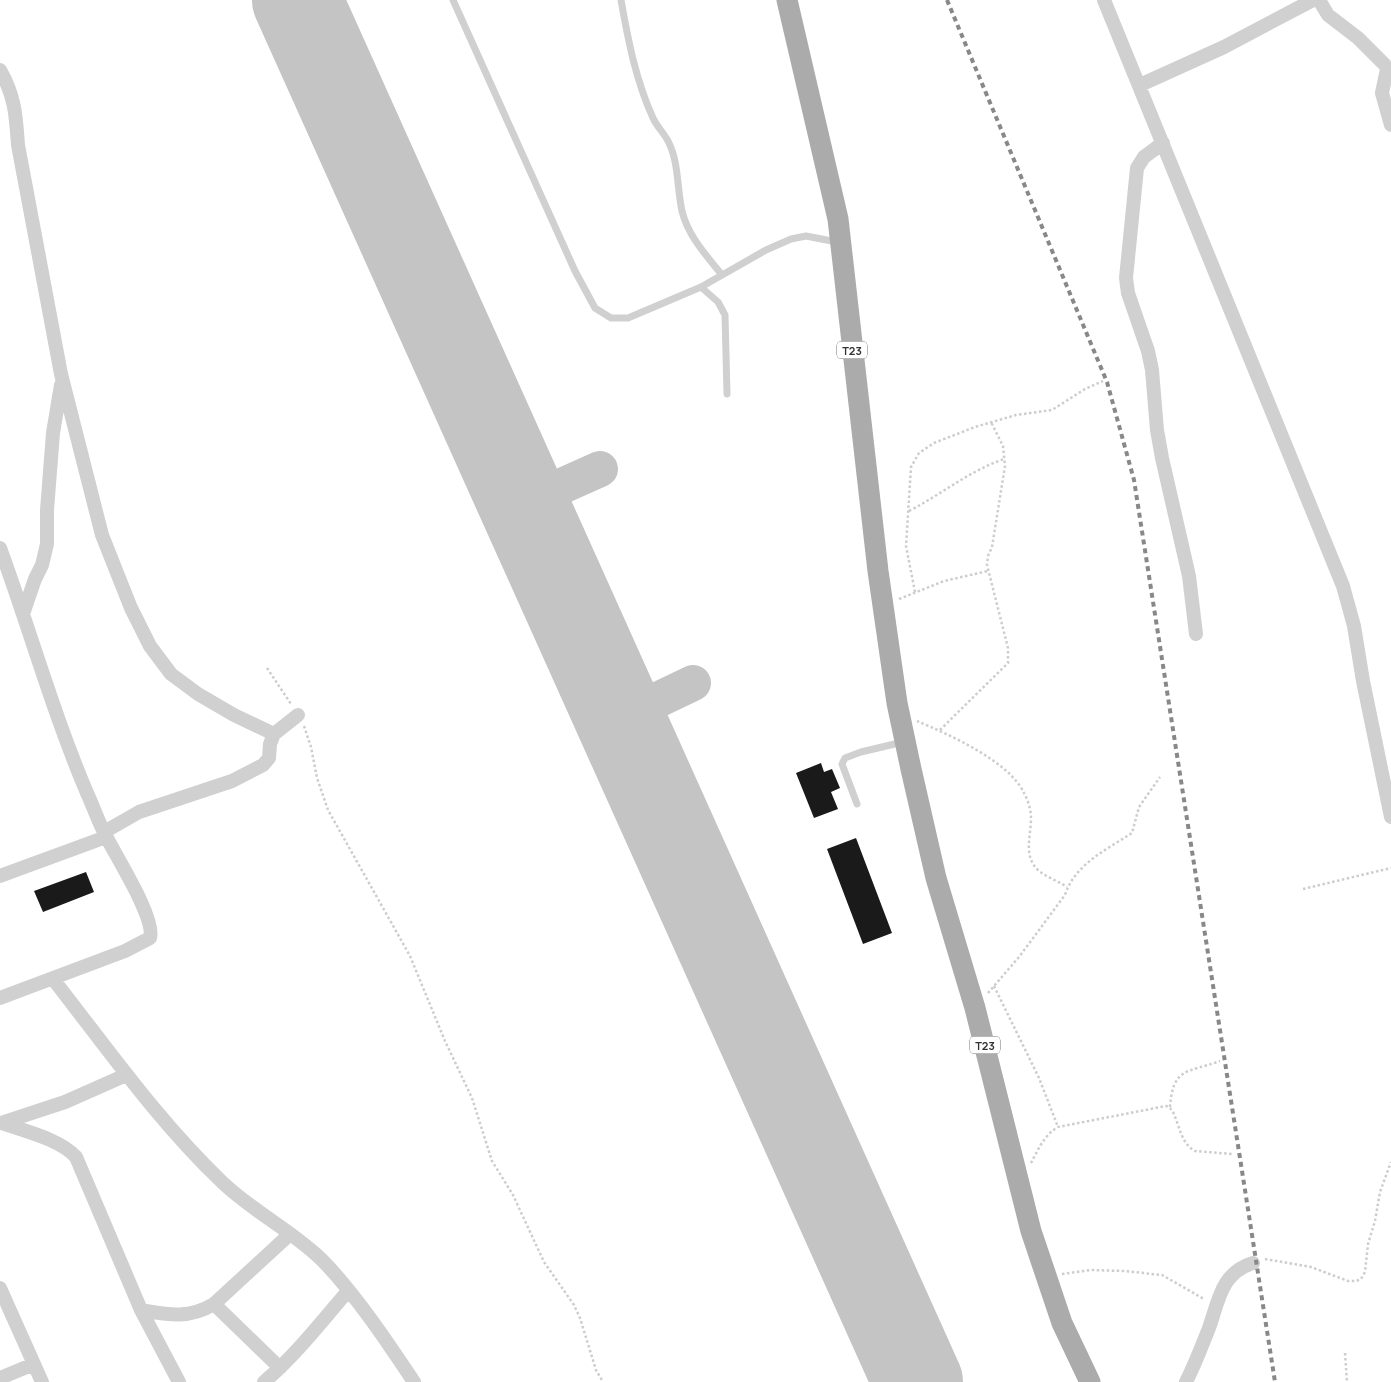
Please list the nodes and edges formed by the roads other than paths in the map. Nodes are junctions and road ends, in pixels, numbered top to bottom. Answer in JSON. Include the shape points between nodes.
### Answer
{"nodes":[{"id":1,"x":453,"y":0,"type":"edge"},
{"id":2,"x":621,"y":0,"type":"edge"},
{"id":3,"x":787,"y":0,"type":"edge"},
{"id":4,"x":1104,"y":0,"type":"edge"},
{"id":5,"x":1313,"y":0,"type":"edge"},
{"id":6,"x":1319,"y":0,"type":"edge"},
{"id":7,"x":0,"y":70,"type":"edge"},
{"id":8,"x":1140,"y":85,"type":"junction"},
{"id":9,"x":1391,"y":125,"type":"edge"},
{"id":10,"x":1163,"y":143,"type":"junction"},
{"id":11,"x":840,"y":242,"type":"junction"},
{"id":12,"x":722,"y":275,"type":"junction"},
{"id":13,"x":701,"y":287,"type":"junction"},
{"id":14,"x":62,"y":374,"type":"junction"},
{"id":15,"x":727,"y":394,"type":"dead end"},
{"id":16,"x":0,"y":548,"type":"edge"},
{"id":17,"x":23,"y":614,"type":"junction"},
{"id":18,"x":1196,"y":634,"type":"dead end"},
{"id":19,"x":298,"y":715,"type":"road end"},
{"id":20,"x":274,"y":734,"type":"junction"},
{"id":21,"x":905,"y":742,"type":"junction"},
{"id":22,"x":1388,"y":788,"type":"edge"},
{"id":23,"x":857,"y":804,"type":"dead end"},
{"id":24,"x":1391,"y":817,"type":"edge"},
{"id":25,"x":105,"y":834,"type":"junction"},
{"id":26,"x":0,"y":876,"type":"edge"},
{"id":27,"x":53,"y":979,"type":"junction"},
{"id":28,"x":0,"y":998,"type":"edge"},
{"id":29,"x":126,"y":1076,"type":"junction"},
{"id":30,"x":1,"y":1123,"type":"edge"},
{"id":31,"x":290,"y":1234,"type":"junction"},
{"id":32,"x":1258,"y":1261,"type":"road end"},
{"id":33,"x":0,"y":1288,"type":"edge"},
{"id":34,"x":348,"y":1291,"type":"junction"},
{"id":35,"x":214,"y":1304,"type":"junction"},
{"id":36,"x":141,"y":1310,"type":"junction"},
{"id":37,"x":34,"y":1364,"type":"junction"},
{"id":38,"x":280,"y":1368,"type":"junction"},
{"id":39,"x":0,"y":1378,"type":"edge"},
{"id":40,"x":42,"y":1382,"type":"edge"},
{"id":41,"x":179,"y":1382,"type":"edge"},
{"id":42,"x":264,"y":1382,"type":"edge"},
{"id":43,"x":414,"y":1382,"type":"edge"},
{"id":44,"x":1090,"y":1382,"type":"edge"},
{"id":45,"x":1186,"y":1382,"type":"edge"}],
"edges":[{"from":1,"to":13,"type":"lane","via":[[575,271],[595,308],[612,318],[628,318]]},
{"from":2,"to":12,"type":"lane","via":[[629,44],[646,98],[674,155],[688,230]]},
{"from":3,"to":11,"type":"main road","number":"T23","via":[[838,219]]},
{"from":4,"to":8,"type":"street"},
{"from":5,"to":8,"type":"street","via":[[1224,47]]},
{"from":6,"to":9,"type":"street","via":[[1328,14],[1386,65],[1382,93]]},
{"from":7,"to":14,"type":"street","via":[[15,108],[18,145]]},
{"from":8,"to":10,"type":"street"},
{"from":10,"to":18,"type":"street","via":[[1144,156],[1136,168],[1126,278],[1152,370],[1162,458],[1189,576]]},
{"from":10,"to":22,"type":"street","via":[[1343,586]]},
{"from":11,"to":12,"type":"lane","via":[[806,236],[791,239]]},
{"from":11,"to":21,"type":"main road","number":"T23","via":[[883,609]]},
{"from":12,"to":13,"type":"lane"},
{"from":13,"to":15,"type":"lane","via":[[718,302],[725,315]]},
{"from":14,"to":17,"type":"street","via":[[53,433],[46,544],[42,565]]},
{"from":14,"to":20,"type":"street","via":[[102,535],[150,646],[171,674],[198,694]]},
{"from":16,"to":17,"type":"street"},
{"from":17,"to":25,"type":"street","via":[[70,753]]},
{"from":19,"to":20,"type":"street"},
{"from":20,"to":25,"type":"street","via":[[269,758],[263,765],[232,780],[139,812]]},
{"from":21,"to":23,"type":"lane","via":[[845,758],[842,764]]},
{"from":21,"to":44,"type":"main road","number":"T23","via":[[936,878],[975,1008],[1045,1276],[1062,1323]]},
{"from":22,"to":24,"type":"street"},
{"from":25,"to":26,"type":"street"},
{"from":25,"to":27,"type":"street","via":[[139,898],[152,933],[150,938],[125,951]]},
{"from":27,"to":28,"type":"street"},
{"from":27,"to":29,"type":"street"},
{"from":29,"to":30,"type":"street","via":[[65,1102]]},
{"from":29,"to":31,"type":"street","via":[[223,1183]]},
{"from":30,"to":36,"type":"street","via":[[60,1145],[76,1157]]},
{"from":31,"to":34,"type":"street","via":[[322,1261]]},
{"from":31,"to":35,"type":"street"},
{"from":32,"to":45,"type":"street","via":[[1241,1266],[1220,1293],[1200,1353]]},
{"from":33,"to":37,"type":"street"},
{"from":34,"to":38,"type":"street"},
{"from":34,"to":43,"type":"street"},
{"from":35,"to":36,"type":"street","via":[[202,1311],[181,1315]]},
{"from":35,"to":38,"type":"street"},
{"from":36,"to":41,"type":"street"},
{"from":37,"to":39,"type":"street"},
{"from":37,"to":40,"type":"street"},
{"from":38,"to":42,"type":"street"}]}
